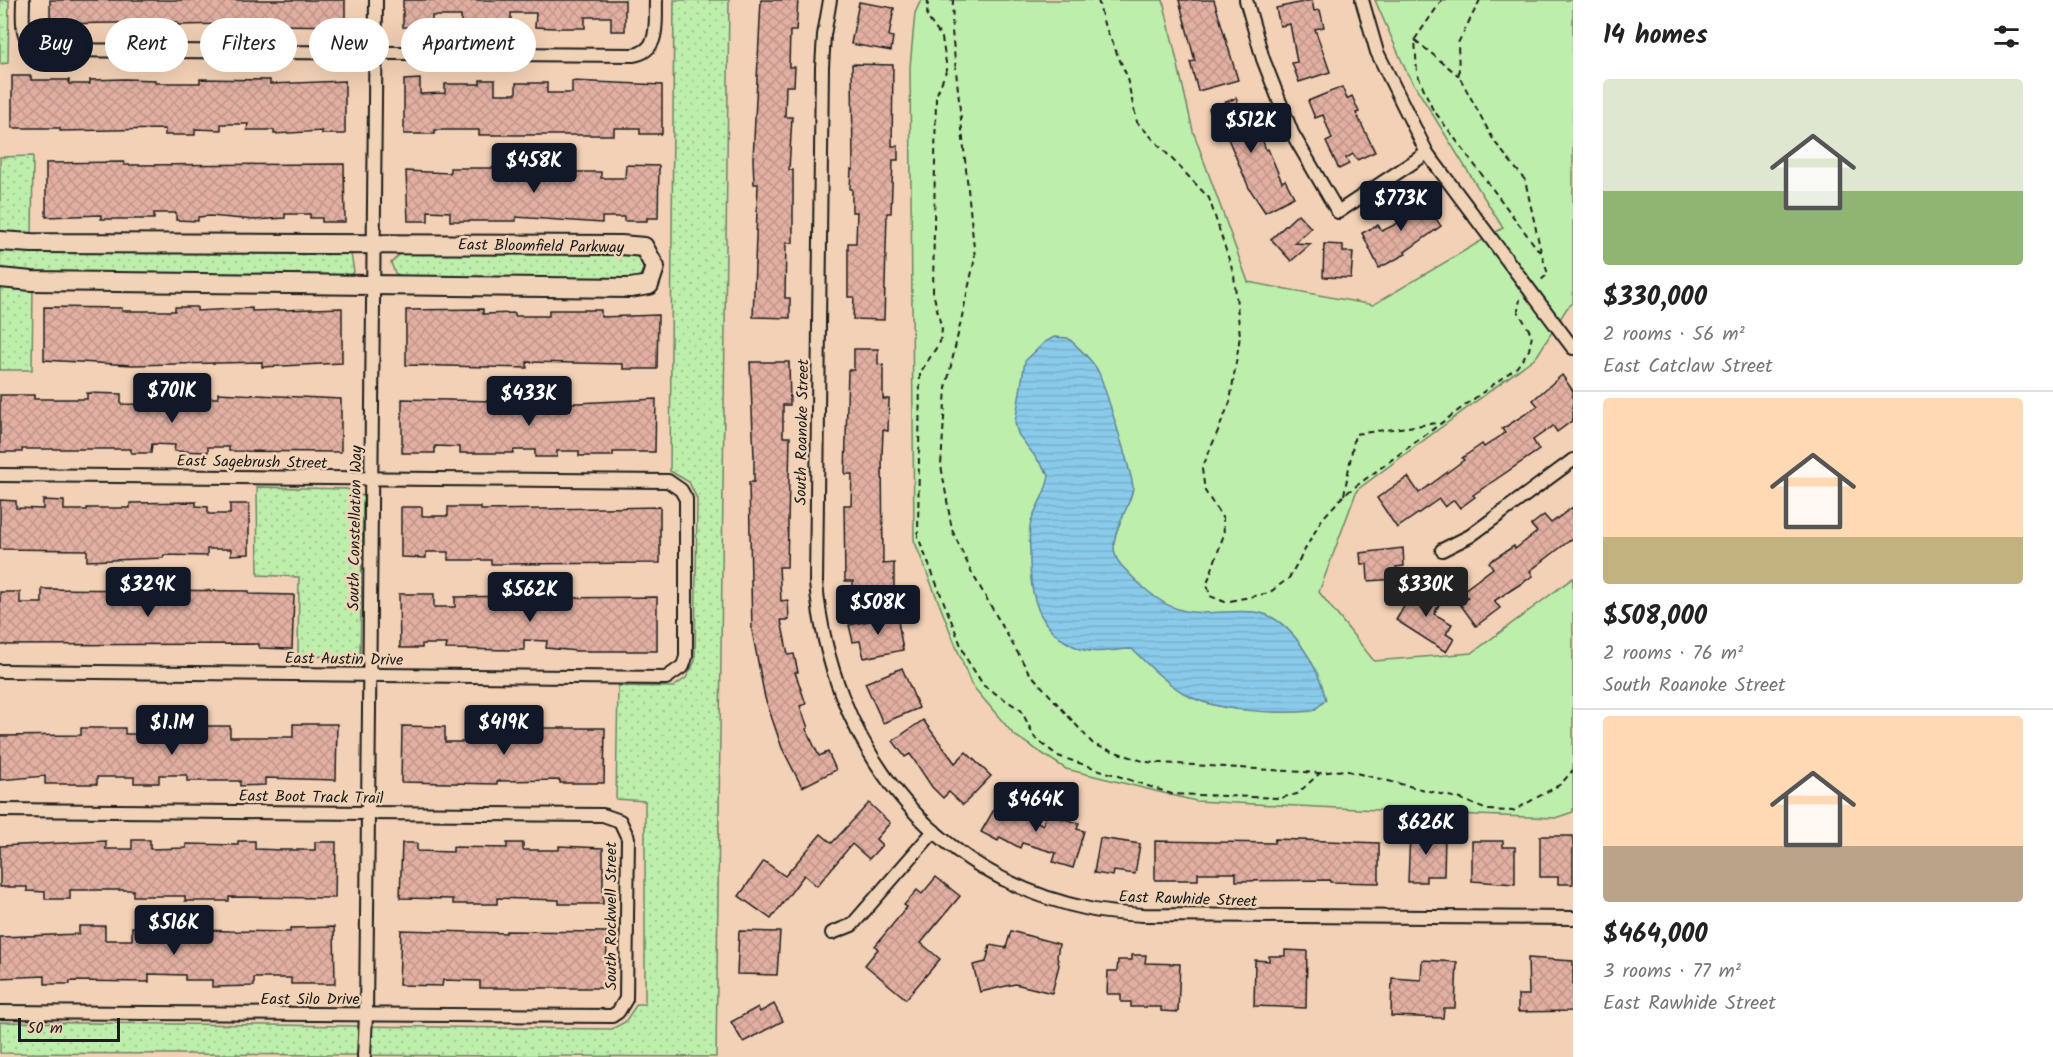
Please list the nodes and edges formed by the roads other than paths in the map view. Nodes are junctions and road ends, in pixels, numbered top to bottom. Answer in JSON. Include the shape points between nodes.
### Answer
{"nodes":[{"id":1,"x":23,"y":0,"type":"edge"},
{"id":2,"x":376,"y":0,"type":"edge"},
{"id":3,"x":656,"y":0,"type":"edge"},
{"id":4,"x":830,"y":0,"type":"edge"},
{"id":5,"x":1246,"y":0,"type":"edge"},
{"id":6,"x":1362,"y":0,"type":"edge"},
{"id":7,"x":376,"y":18,"type":"edge"},
{"id":8,"x":309,"y":52,"type":"edge"},
{"id":9,"x":389,"y":53,"type":"edge"},
{"id":10,"x":376,"y":72,"type":"edge"},
{"id":11,"x":1427,"y":153,"type":"junction"},
{"id":12,"x":0,"y":240,"type":"edge"},
{"id":13,"x":374,"y":243,"type":"junction"},
{"id":14,"x":0,"y":278,"type":"edge"},
{"id":15,"x":374,"y":285,"type":"junction"},
{"id":16,"x":1573,"y":348,"type":"edge"},
{"id":17,"x":1573,"y":460,"type":"edge"},
{"id":18,"x":0,"y":475,"type":"edge"},
{"id":19,"x":371,"y":479,"type":"junction"},
{"id":20,"x":1442,"y":550,"type":"dead end"},
{"id":21,"x":683,"y":666,"type":"joint"},
{"id":22,"x":0,"y":671,"type":"edge"},
{"id":23,"x":369,"y":674,"type":"junction"},
{"id":24,"x":0,"y":810,"type":"edge"},
{"id":25,"x":368,"y":813,"type":"junction"},
{"id":26,"x":620,"y":821,"type":"joint"},
{"id":27,"x":934,"y":831,"type":"junction"},
{"id":28,"x":1573,"y":918,"type":"edge"},
{"id":29,"x":832,"y":933,"type":"dead end"},
{"id":30,"x":0,"y":1012,"type":"edge"},
{"id":31,"x":618,"y":1012,"type":"joint"},
{"id":32,"x":366,"y":1015,"type":"junction"},
{"id":33,"x":364,"y":1057,"type":"edge"}],
"edges":[{"from":1,"to":8,"type":"street","via":[[22,33],[30,45],[45,50]]},
{"from":2,"to":7,"type":"street","name":"South Constellation Way"},
{"from":3,"to":9,"type":"street","via":[[655,36],[651,46],[640,54]]},
{"from":4,"to":27,"type":"street","name":"South Roanoke Street","via":[[822,67],[818,611],[833,677],[865,748],[895,790]]},
{"from":5,"to":11,"type":"street","via":[[1263,59],[1292,133],[1338,212]]},
{"from":6,"to":11,"type":"street","via":[[1377,52]]},
{"from":10,"to":13,"type":"street","name":"South Constellation Way"},
{"from":11,"to":16,"type":"street"},
{"from":12,"to":13,"type":"street","name":"East Bloomfield Parkway"},
{"from":13,"to":15,"type":"street","name":"South Constellation Way"},
{"from":13,"to":15,"type":"street","name":"East Bloomfield Parkway","via":[[644,247],[655,267],[649,285],[630,288]]},
{"from":14,"to":15,"type":"street","name":"East Bloomfield Parkway"},
{"from":15,"to":19,"type":"street","name":"South Constellation Way"},
{"from":17,"to":20,"type":"street","via":[[1470,536]]},
{"from":18,"to":19,"type":"street","name":"East Sagebrush Street"},
{"from":19,"to":21,"type":"street","name":"East Sagebrush Street","via":[[668,481],[686,499]]},
{"from":19,"to":23,"type":"street","name":"South Constellation Way"},
{"from":21,"to":23,"type":"street","name":"East Austin Drive","via":[[666,678]]},
{"from":22,"to":23,"type":"street","name":"East Austin Drive"},
{"from":23,"to":25,"type":"street","name":"South Constellation Way"},
{"from":24,"to":25,"type":"street","name":"East Boot Track Trail"},
{"from":25,"to":26,"type":"street","name":"East Boot Track Trail","via":[[603,815]]},
{"from":25,"to":32,"type":"street","name":"South Constellation Way"},
{"from":26,"to":31,"type":"street","name":"South Rockwell Street","via":[[628,838],[626,999]]},
{"from":27,"to":28,"type":"street","name":"East Rawhide Street","via":[[967,858],[1010,882],[1090,910],[1144,915]]},
{"from":27,"to":29,"type":"street","via":[[852,925]]},
{"from":30,"to":32,"type":"street","name":"East Silo Drive"},
{"from":31,"to":32,"type":"street","name":"East Silo Drive","via":[[604,1017]]},
{"from":32,"to":33,"type":"street","name":"South Constellation Way"}]}
